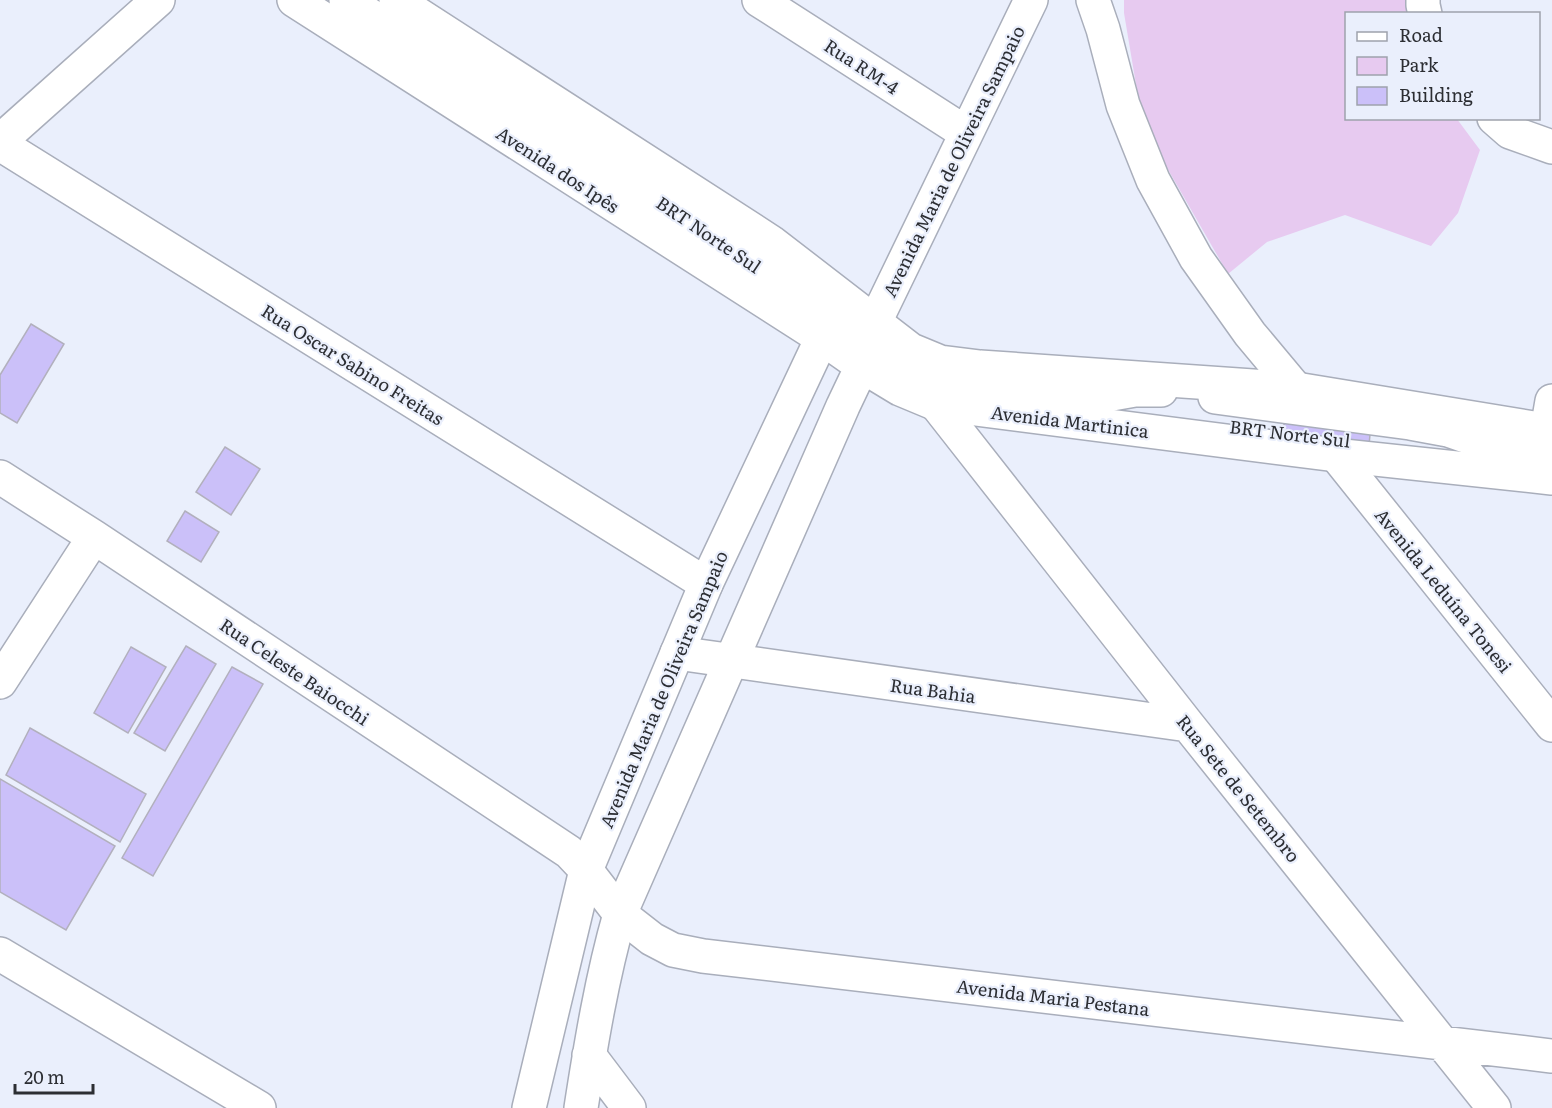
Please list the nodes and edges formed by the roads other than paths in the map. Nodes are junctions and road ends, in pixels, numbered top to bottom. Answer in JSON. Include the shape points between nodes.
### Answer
{"nodes":[{"id":1,"x":158,"y":0,"type":"edge"},
{"id":2,"x":294,"y":0,"type":"edge"},
{"id":3,"x":346,"y":0,"type":"edge"},
{"id":4,"x":396,"y":0,"type":"edge"},
{"id":5,"x":759,"y":0,"type":"edge"},
{"id":6,"x":1031,"y":0,"type":"edge"},
{"id":7,"x":1093,"y":0,"type":"edge"},
{"id":8,"x":1496,"y":120,"type":"edge"},
{"id":9,"x":966,"y":133,"type":"junction"},
{"id":10,"x":0,"y":143,"type":"edge"},
{"id":11,"x":1552,"y":147,"type":"edge"},
{"id":12,"x":855,"y":340,"type":"junction"},
{"id":13,"x":1296,"y":389,"type":"junction"},
{"id":14,"x":936,"y":404,"type":"junction"},
{"id":15,"x":1015,"y":414,"type":"junction"},
{"id":16,"x":1551,"y":428,"type":"edge"},
{"id":17,"x":1336,"y":454,"type":"junction"},
{"id":18,"x":986,"y":467,"type":"junction"},
{"id":19,"x":0,"y":477,"type":"edge"},
{"id":20,"x":1552,"y":478,"type":"edge"},
{"id":21,"x":94,"y":537,"type":"junction"},
{"id":22,"x":706,"y":584,"type":"junction"},
{"id":23,"x":677,"y":653,"type":"junction"},
{"id":24,"x":731,"y":662,"type":"junction"},
{"id":25,"x":0,"y":682,"type":"edge"},
{"id":26,"x":1188,"y":724,"type":"junction"},
{"id":27,"x":1552,"y":725,"type":"edge"},
{"id":28,"x":586,"y":870,"type":"junction"},
{"id":29,"x":620,"y":914,"type":"junction"},
{"id":30,"x":0,"y":954,"type":"edge"},
{"id":31,"x":1443,"y":1042,"type":"junction"},
{"id":32,"x":589,"y":1055,"type":"junction"},
{"id":33,"x":1552,"y":1056,"type":"edge"},
{"id":34,"x":259,"y":1108,"type":"edge"},
{"id":35,"x":529,"y":1108,"type":"edge"},
{"id":36,"x":581,"y":1108,"type":"edge"},
{"id":37,"x":629,"y":1108,"type":"edge"},
{"id":38,"x":1494,"y":1108,"type":"edge"}],
"edges":[{"from":1,"to":10,"type":"street"},
{"from":2,"to":12,"type":"street","name":"Avenida dos Ipês"},
{"from":3,"to":12,"type":"street","name":"BRT Norte Sul","via":[[756,264]]},
{"from":4,"to":12,"type":"street","via":[[771,242]]},
{"from":5,"to":9,"type":"street","name":"Rua RM-4"},
{"from":6,"to":9,"type":"street","name":"Avenida Maria de Oliveira Sampaio"},
{"from":7,"to":13,"type":"street","via":[[1123,105],[1154,180],[1196,258],[1250,334]]},
{"from":8,"to":11,"type":"street","via":[[1510,132]]},
{"from":9,"to":12,"type":"street","name":"Avenida Maria de Oliveira Sampaio"},
{"from":10,"to":22,"type":"street","name":"Rua Oscar Sabino Freitas"},
{"from":12,"to":13,"type":"street","via":[[911,350],[940,362],[980,367]]},
{"from":12,"to":14,"type":"street","name":"Avenida Martinica","via":[[900,389]]},
{"from":12,"to":16,"type":"street","name":"BRT Norte Sul","via":[[913,374],[967,390],[1095,397],[1157,417],[1402,448],[1449,450]]},
{"from":12,"to":22,"type":"street","name":"Avenida Maria de Oliveira Sampaio"},
{"from":12,"to":24,"type":"street","name":"Avenida Maria de Oliveira Sampaio","via":[[843,406]]},
{"from":13,"to":16,"type":"street"},
{"from":14,"to":15,"type":"street","name":"Avenida Martinica"},
{"from":14,"to":18,"type":"street","name":"Rua Sete de Setembro"},
{"from":15,"to":17,"type":"street","name":"Avenida Martinica"},
{"from":15,"to":18,"type":"street","via":[[997,419],[985,433],[981,450]]},
{"from":17,"to":20,"type":"street","name":"Avenida Martinica"},
{"from":17,"to":27,"type":"street","name":"Avenida Leduína Tonesi"},
{"from":18,"to":26,"type":"street","name":"Rua Sete de Setembro"},
{"from":19,"to":21,"type":"street","name":"Rua Celeste Baiocchi"},
{"from":21,"to":25,"type":"street"},
{"from":21,"to":28,"type":"street","name":"Rua Celeste Baiocchi","via":[[569,852]]},
{"from":22,"to":23,"type":"street","name":"Avenida Maria de Oliveira Sampaio"},
{"from":23,"to":24,"type":"street","name":"Rua Bahia"},
{"from":23,"to":28,"type":"street","name":"Avenida Maria de Oliveira Sampaio"},
{"from":24,"to":26,"type":"street","name":"Rua Bahia"},
{"from":24,"to":29,"type":"street","name":"Avenida Maria de Oliveira Sampaio"},
{"from":26,"to":31,"type":"street","name":"Rua Sete de Setembro"},
{"from":28,"to":29,"type":"street","name":"Avenida Maria Pestana"},
{"from":28,"to":35,"type":"street","name":"Avenida Maria de Oliveira Sampaio"},
{"from":29,"to":31,"type":"street","name":"Avenida Maria Pestana","via":[[673,950],[703,956]]},
{"from":29,"to":32,"type":"street","name":"Avenida Maria de Oliveira Sampaio"},
{"from":30,"to":34,"type":"street"},
{"from":31,"to":33,"type":"street","name":"Avenida Maria Pestana"},
{"from":31,"to":38,"type":"street","name":"Rua Sete de Setembro"},
{"from":32,"to":36,"type":"street","name":"Avenida Maria de Oliveira Sampaio"},
{"from":32,"to":37,"type":"street"}]}
